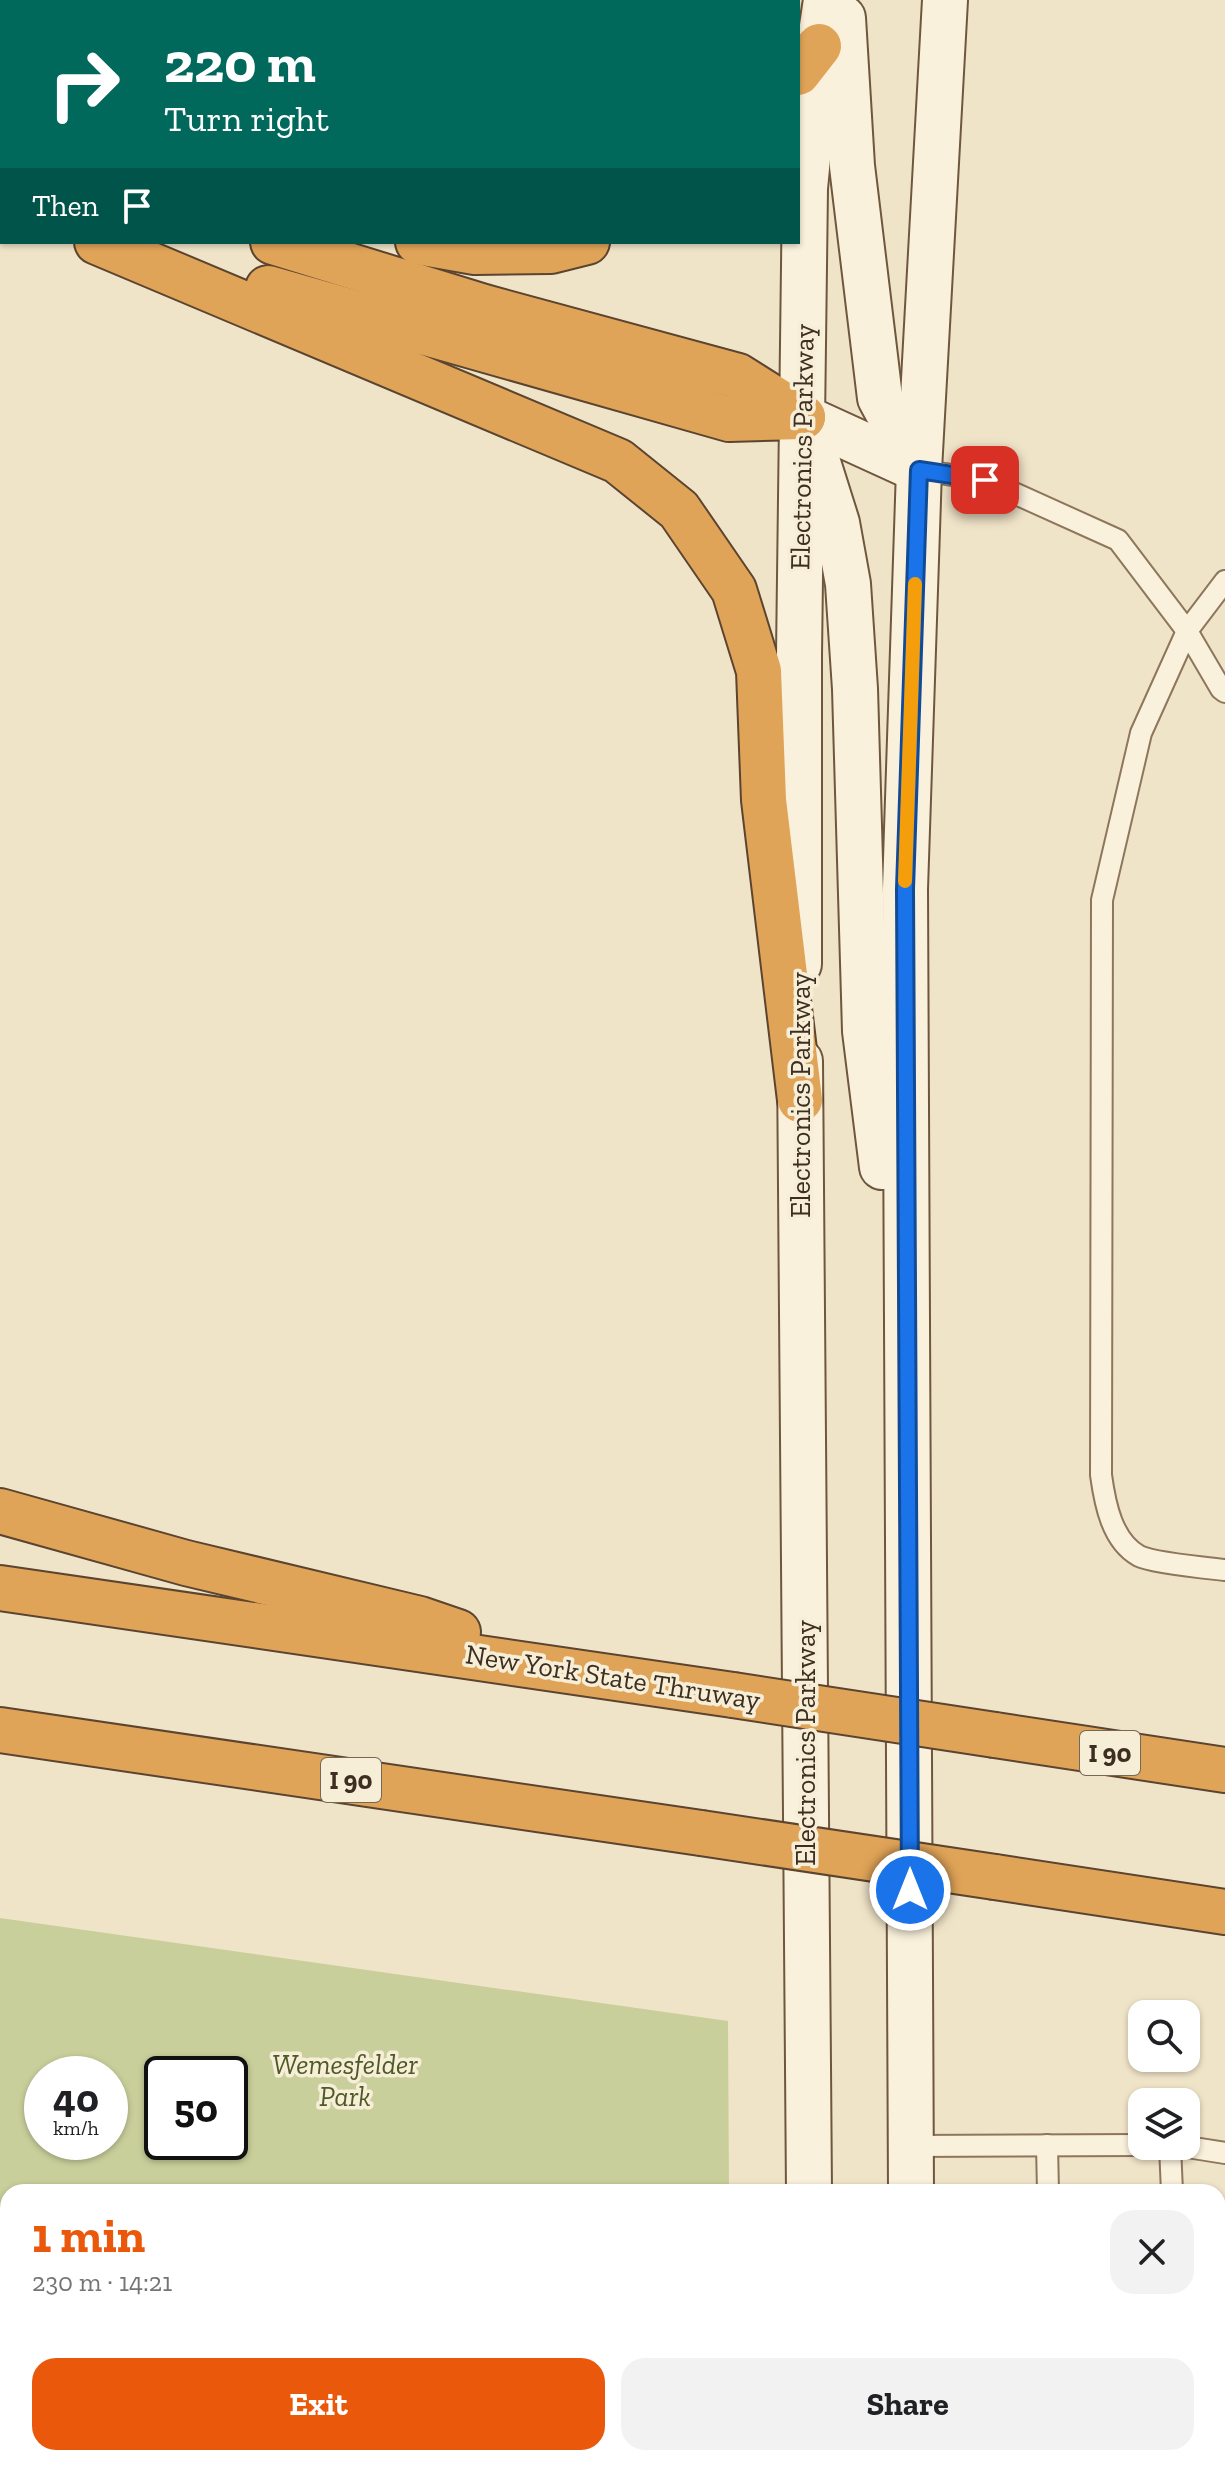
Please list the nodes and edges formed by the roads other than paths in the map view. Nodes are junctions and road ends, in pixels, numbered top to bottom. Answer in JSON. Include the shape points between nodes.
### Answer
{"nodes":[{"id":1,"x":826,"y":0,"type":"edge"},
{"id":2,"x":841,"y":0,"type":"edge"},
{"id":3,"x":945,"y":0,"type":"edge"},
{"id":4,"x":808,"y":60,"type":"edge"},
{"id":5,"x":102,"y":244,"type":"edge"},
{"id":6,"x":115,"y":244,"type":"edge"},
{"id":7,"x":279,"y":244,"type":"edge"},
{"id":8,"x":429,"y":244,"type":"edge"},
{"id":9,"x":579,"y":244,"type":"edge"},
{"id":10,"x":803,"y":417,"type":"junction"},
{"id":11,"x":919,"y":470,"type":"junction"},
{"id":12,"x":1225,"y":581,"type":"edge"},
{"id":13,"x":1187,"y":631,"type":"junction"},
{"id":14,"x":1225,"y":692,"type":"edge"},
{"id":15,"x":800,"y":1100,"type":"junction"},
{"id":16,"x":906,"y":1348,"type":"junction"},
{"id":17,"x":0,"y":1511,"type":"edge"},
{"id":18,"x":1225,"y":1570,"type":"edge"},
{"id":19,"x":0,"y":1588,"type":"edge"},
{"id":20,"x":558,"y":1668,"type":"junction"},
{"id":21,"x":0,"y":1730,"type":"edge"},
{"id":22,"x":1225,"y":1770,"type":"edge"},
{"id":23,"x":1225,"y":1912,"type":"edge"},
{"id":24,"x":1047,"y":2145,"type":"junction"},
{"id":25,"x":1128,"y":2145,"type":"edge"},
{"id":26,"x":911,"y":2146,"type":"junction"},
{"id":27,"x":1200,"y":2149,"type":"edge"},
{"id":28,"x":1225,"y":2153,"type":"edge"},
{"id":29,"x":1171,"y":2160,"type":"edge"},
{"id":30,"x":809,"y":2184,"type":"edge"},
{"id":31,"x":911,"y":2184,"type":"edge"},
{"id":32,"x":1048,"y":2184,"type":"edge"},
{"id":33,"x":1172,"y":2184,"type":"edge"}],
"edges":[{"from":1,"to":4,"type":"main road","name":"Electronics Parkway"},
{"from":2,"to":11,"type":"main road","via":[[852,166],[880,398]]},
{"from":3,"to":11,"type":"main road"},
{"from":4,"to":10,"type":"main road","name":"Electronics Parkway"},
{"from":5,"to":15,"type":"highway","via":[[618,461],[679,510],[734,590],[759,671],[764,800]]},
{"from":6,"to":10,"type":"highway","via":[[729,419]]},
{"from":7,"to":10,"type":"highway","via":[[738,376]]},
{"from":8,"to":9,"type":"highway","via":[[475,252],[551,251]]},
{"from":10,"to":11,"type":"main road"},
{"from":10,"to":15,"type":"main road","name":"Electronics Parkway"},
{"from":10,"to":16,"type":"main road","via":[[837,523],[848,584],[865,1031]]},
{"from":11,"to":13,"type":"lane","via":[[985,480],[1118,540]]},
{"from":11,"to":16,"type":"main road","via":[[905,889]]},
{"from":12,"to":13,"type":"lane"},
{"from":13,"to":14,"type":"lane"},
{"from":13,"to":18,"type":"lane","via":[[1141,733],[1102,900],[1101,1475],[1105,1506],[1130,1549],[1142,1558]]},
{"from":15,"to":30,"type":"main road","name":"Electronics Parkway"},
{"from":16,"to":26,"type":"main road"},
{"from":17,"to":20,"type":"highway","via":[[186,1563],[420,1619]]},
{"from":19,"to":20,"type":"highway","name":"New York State Thruway","number":"I 90"},
{"from":20,"to":22,"type":"highway","name":"New York State Thruway","number":"I 90","bridge":true},
{"from":21,"to":23,"type":"highway","number":"I 90","bridge":true},
{"from":24,"to":25,"type":"lane"},
{"from":24,"to":26,"type":"lane"},
{"from":24,"to":32,"type":"lane"},
{"from":26,"to":31,"type":"main road"},
{"from":27,"to":28,"type":"lane"},
{"from":29,"to":33,"type":"lane"}]}
